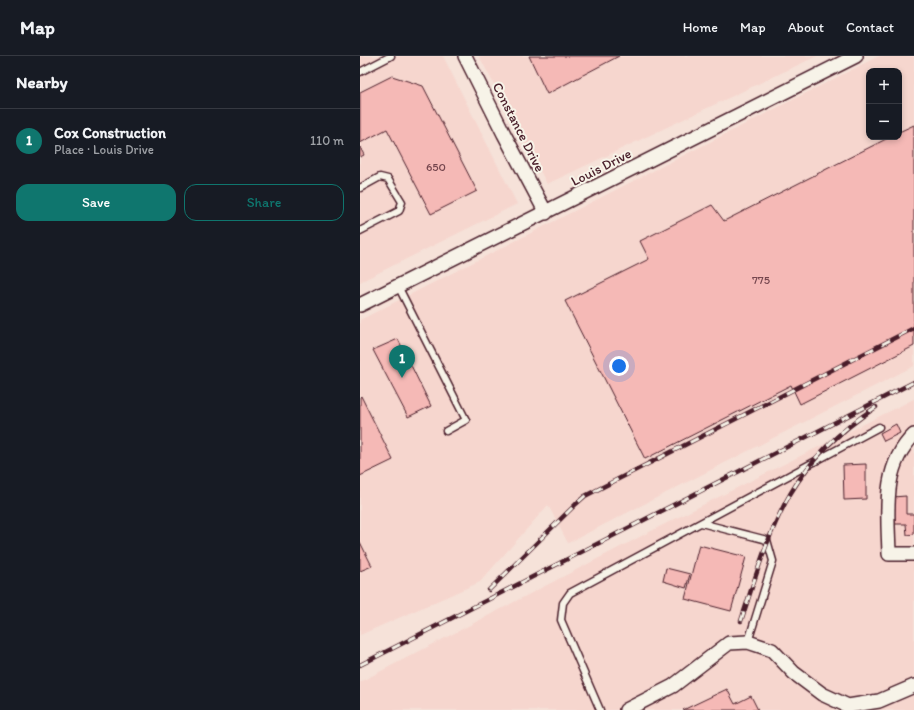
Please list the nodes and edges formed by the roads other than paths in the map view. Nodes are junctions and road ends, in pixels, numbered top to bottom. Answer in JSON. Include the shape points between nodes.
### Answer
{"nodes":[{"id":1,"x":391,"y":56,"type":"edge"},
{"id":2,"x":465,"y":56,"type":"edge"},
{"id":3,"x":856,"y":56,"type":"edge"},
{"id":4,"x":360,"y":72,"type":"edge"},
{"id":5,"x":360,"y":188,"type":"edge"},
{"id":6,"x":546,"y":212,"type":"junction"},
{"id":7,"x":360,"y":231,"type":"edge"},
{"id":8,"x":398,"y":286,"type":"junction"},
{"id":9,"x":360,"y":305,"type":"edge"},
{"id":10,"x":879,"y":428,"type":"dead end"},
{"id":11,"x":446,"y":431,"type":"dead end"},
{"id":12,"x":914,"y":436,"type":"edge"},
{"id":13,"x":701,"y":523,"type":"junction"},
{"id":14,"x":914,"y":554,"type":"edge"},
{"id":15,"x":748,"y":642,"type":"junction"},
{"id":16,"x":914,"y":686,"type":"edge"},
{"id":17,"x":600,"y":710,"type":"edge"},
{"id":18,"x":626,"y":710,"type":"edge"}],
"edges":[{"from":1,"to":4,"type":"lane"},
{"from":2,"to":6,"type":"street","name":"Constance Drive"},
{"from":3,"to":6,"type":"street","name":"Louis Drive"},
{"from":5,"to":7,"type":"lane","via":[[380,177],[388,179],[402,202],[399,211]]},
{"from":6,"to":8,"type":"street","name":"Louis Drive"},
{"from":8,"to":9,"type":"street","name":"Louis Drive"},
{"from":8,"to":11,"type":"lane","via":[[466,420]]},
{"from":10,"to":13,"type":"lane","via":[[811,462]]},
{"from":12,"to":14,"type":"street","via":[[896,459],[890,476],[888,506],[889,554]]},
{"from":13,"to":15,"type":"lane","via":[[767,540],[773,561]]},
{"from":13,"to":17,"type":"lane","via":[[570,593],[563,603],[561,620]]},
{"from":15,"to":16,"type":"street","via":[[772,650],[794,673],[822,694],[848,706],[879,700]]},
{"from":15,"to":18,"type":"street","via":[[729,643],[673,686]]}]}
